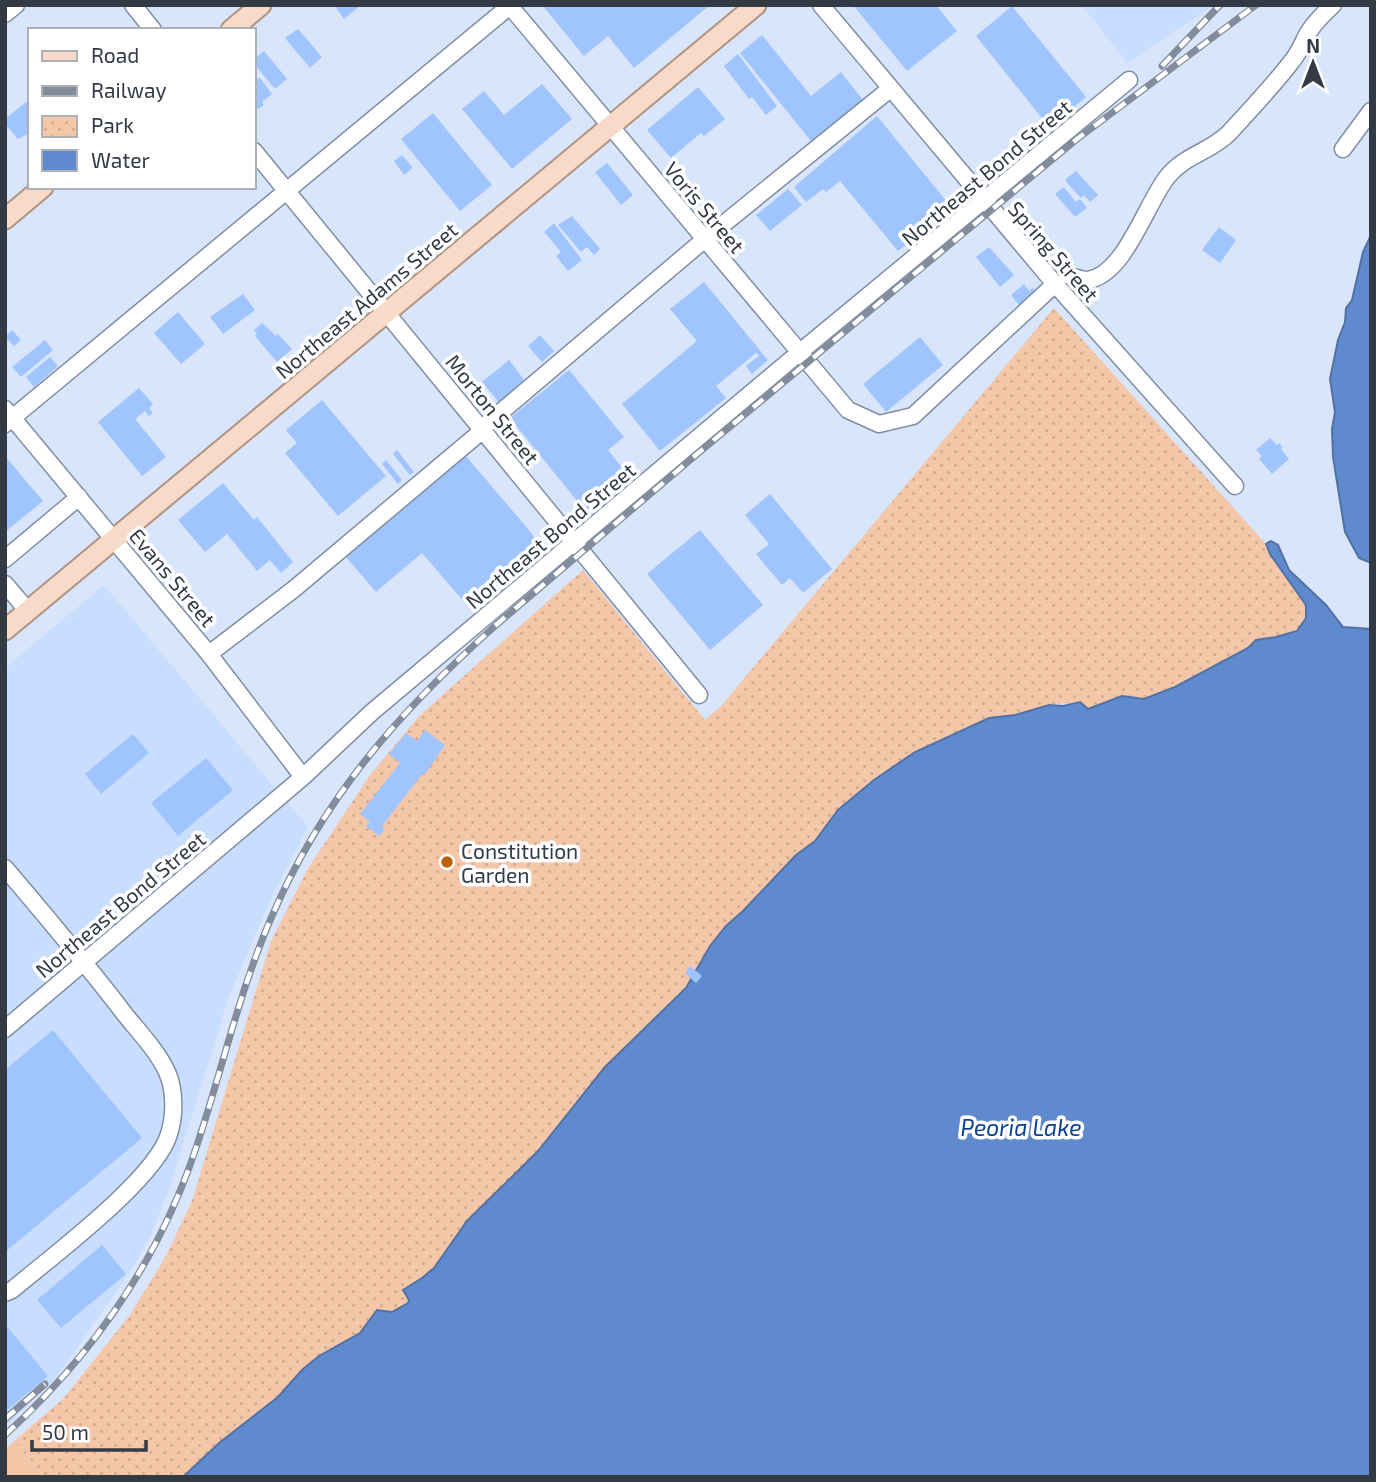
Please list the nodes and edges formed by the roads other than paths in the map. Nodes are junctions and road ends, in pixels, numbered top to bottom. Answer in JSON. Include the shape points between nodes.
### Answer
{"nodes":[{"id":1,"x":16,"y":5,"type":"edge"},
{"id":2,"x":133,"y":5,"type":"edge"},
{"id":3,"x":261,"y":5,"type":"edge"},
{"id":4,"x":756,"y":5,"type":"edge"},
{"id":5,"x":821,"y":5,"type":"edge"},
{"id":6,"x":1333,"y":5,"type":"edge"},
{"id":7,"x":510,"y":6,"type":"edge"},
{"id":8,"x":5,"y":14,"type":"edge"},
{"id":9,"x":151,"y":28,"type":"edge"},
{"id":10,"x":233,"y":28,"type":"edge"},
{"id":11,"x":1129,"y":80,"type":"dead end"},
{"id":12,"x":890,"y":89,"type":"junction"},
{"id":13,"x":1371,"y":111,"type":"edge"},
{"id":14,"x":610,"y":127,"type":"junction"},
{"id":15,"x":1343,"y":149,"type":"dead end"},
{"id":16,"x":256,"y":153,"type":"edge"},
{"id":17,"x":41,"y":189,"type":"edge"},
{"id":18,"x":286,"y":190,"type":"junction"},
{"id":19,"x":984,"y":201,"type":"junction"},
{"id":20,"x":5,"y":219,"type":"edge"},
{"id":21,"x":705,"y":239,"type":"junction"},
{"id":22,"x":1061,"y":280,"type":"junction"},
{"id":23,"x":387,"y":313,"type":"junction"},
{"id":24,"x":800,"y":352,"type":"junction"},
{"id":25,"x":8,"y":416,"type":"edge"},
{"id":26,"x":482,"y":429,"type":"junction"},
{"id":27,"x":1235,"y":486,"type":"dead end"},
{"id":28,"x":79,"y":497,"type":"junction"},
{"id":29,"x":114,"y":539,"type":"junction"},
{"id":30,"x":575,"y":542,"type":"junction"},
{"id":31,"x":5,"y":559,"type":"edge"},
{"id":32,"x":5,"y":584,"type":"edge"},
{"id":33,"x":28,"y":611,"type":"junction"},
{"id":34,"x":5,"y":630,"type":"edge"},
{"id":35,"x":209,"y":654,"type":"junction"},
{"id":36,"x":699,"y":695,"type":"dead end"},
{"id":37,"x":303,"y":777,"type":"junction"},
{"id":38,"x":5,"y":868,"type":"edge"},
{"id":39,"x":84,"y":962,"type":"junction"},
{"id":40,"x":5,"y":1029,"type":"edge"},
{"id":41,"x":5,"y":1293,"type":"edge"}],
"edges":[{"from":1,"to":8,"type":"street"},
{"from":2,"to":9,"type":"street"},
{"from":3,"to":10,"type":"main road"},
{"from":4,"to":14,"type":"main road","name":"Northeast Adams Street"},
{"from":5,"to":12,"type":"street","name":"Spring Street"},
{"from":6,"to":22,"type":"street","via":[[1319,17],[1294,59],[1227,135],[1212,148],[1179,163],[1166,178],[1113,265],[1095,278]]},
{"from":7,"to":14,"type":"street","name":"Voris Street"},
{"from":7,"to":18,"type":"street"},
{"from":11,"to":19,"type":"street","name":"Northeast Bond Street"},
{"from":12,"to":19,"type":"street","name":"Spring Street"},
{"from":12,"to":21,"type":"street"},
{"from":13,"to":15,"type":"street"},
{"from":14,"to":21,"type":"street","name":"Voris Street"},
{"from":14,"to":23,"type":"main road","name":"Northeast Adams Street"},
{"from":16,"to":18,"type":"street","name":"Morton Street"},
{"from":17,"to":20,"type":"main road"},
{"from":18,"to":23,"type":"street","name":"Morton Street"},
{"from":18,"to":25,"type":"street"},
{"from":19,"to":22,"type":"street","name":"Spring Street"},
{"from":19,"to":24,"type":"street","name":"Northeast Bond Street"},
{"from":21,"to":24,"type":"street","name":"Voris Street"},
{"from":21,"to":26,"type":"street"},
{"from":22,"to":24,"type":"street","name":"Voris Street","via":[[914,416],[879,424],[848,410]]},
{"from":22,"to":27,"type":"street","name":"Spring Street"},
{"from":23,"to":26,"type":"street","name":"Morton Street"},
{"from":23,"to":29,"type":"main road","name":"Northeast Adams Street"},
{"from":24,"to":30,"type":"street","name":"Northeast Bond Street"},
{"from":25,"to":28,"type":"street","name":"Evans Street"},
{"from":26,"to":30,"type":"street","name":"Morton Street"},
{"from":26,"to":35,"type":"street","via":[[294,590]]},
{"from":28,"to":29,"type":"street","name":"Evans Street"},
{"from":28,"to":31,"type":"street"},
{"from":29,"to":33,"type":"main road","name":"Northeast Adams Street"},
{"from":29,"to":35,"type":"street","name":"Evans Street"},
{"from":30,"to":36,"type":"street","name":"Morton Street"},
{"from":30,"to":37,"type":"street","name":"Northeast Bond Street","via":[[372,712]]},
{"from":32,"to":33,"type":"street"},
{"from":33,"to":34,"type":"main road","name":"Northeast Adams Street"},
{"from":35,"to":37,"type":"street","name":"Evans Street"},
{"from":37,"to":39,"type":"street","name":"Northeast Bond Street"},
{"from":38,"to":39,"type":"street"},
{"from":39,"to":40,"type":"street","name":"Northeast Bond Street"},
{"from":39,"to":41,"type":"street","via":[[167,1072],[173,1104],[169,1135],[134,1185]]}]}
